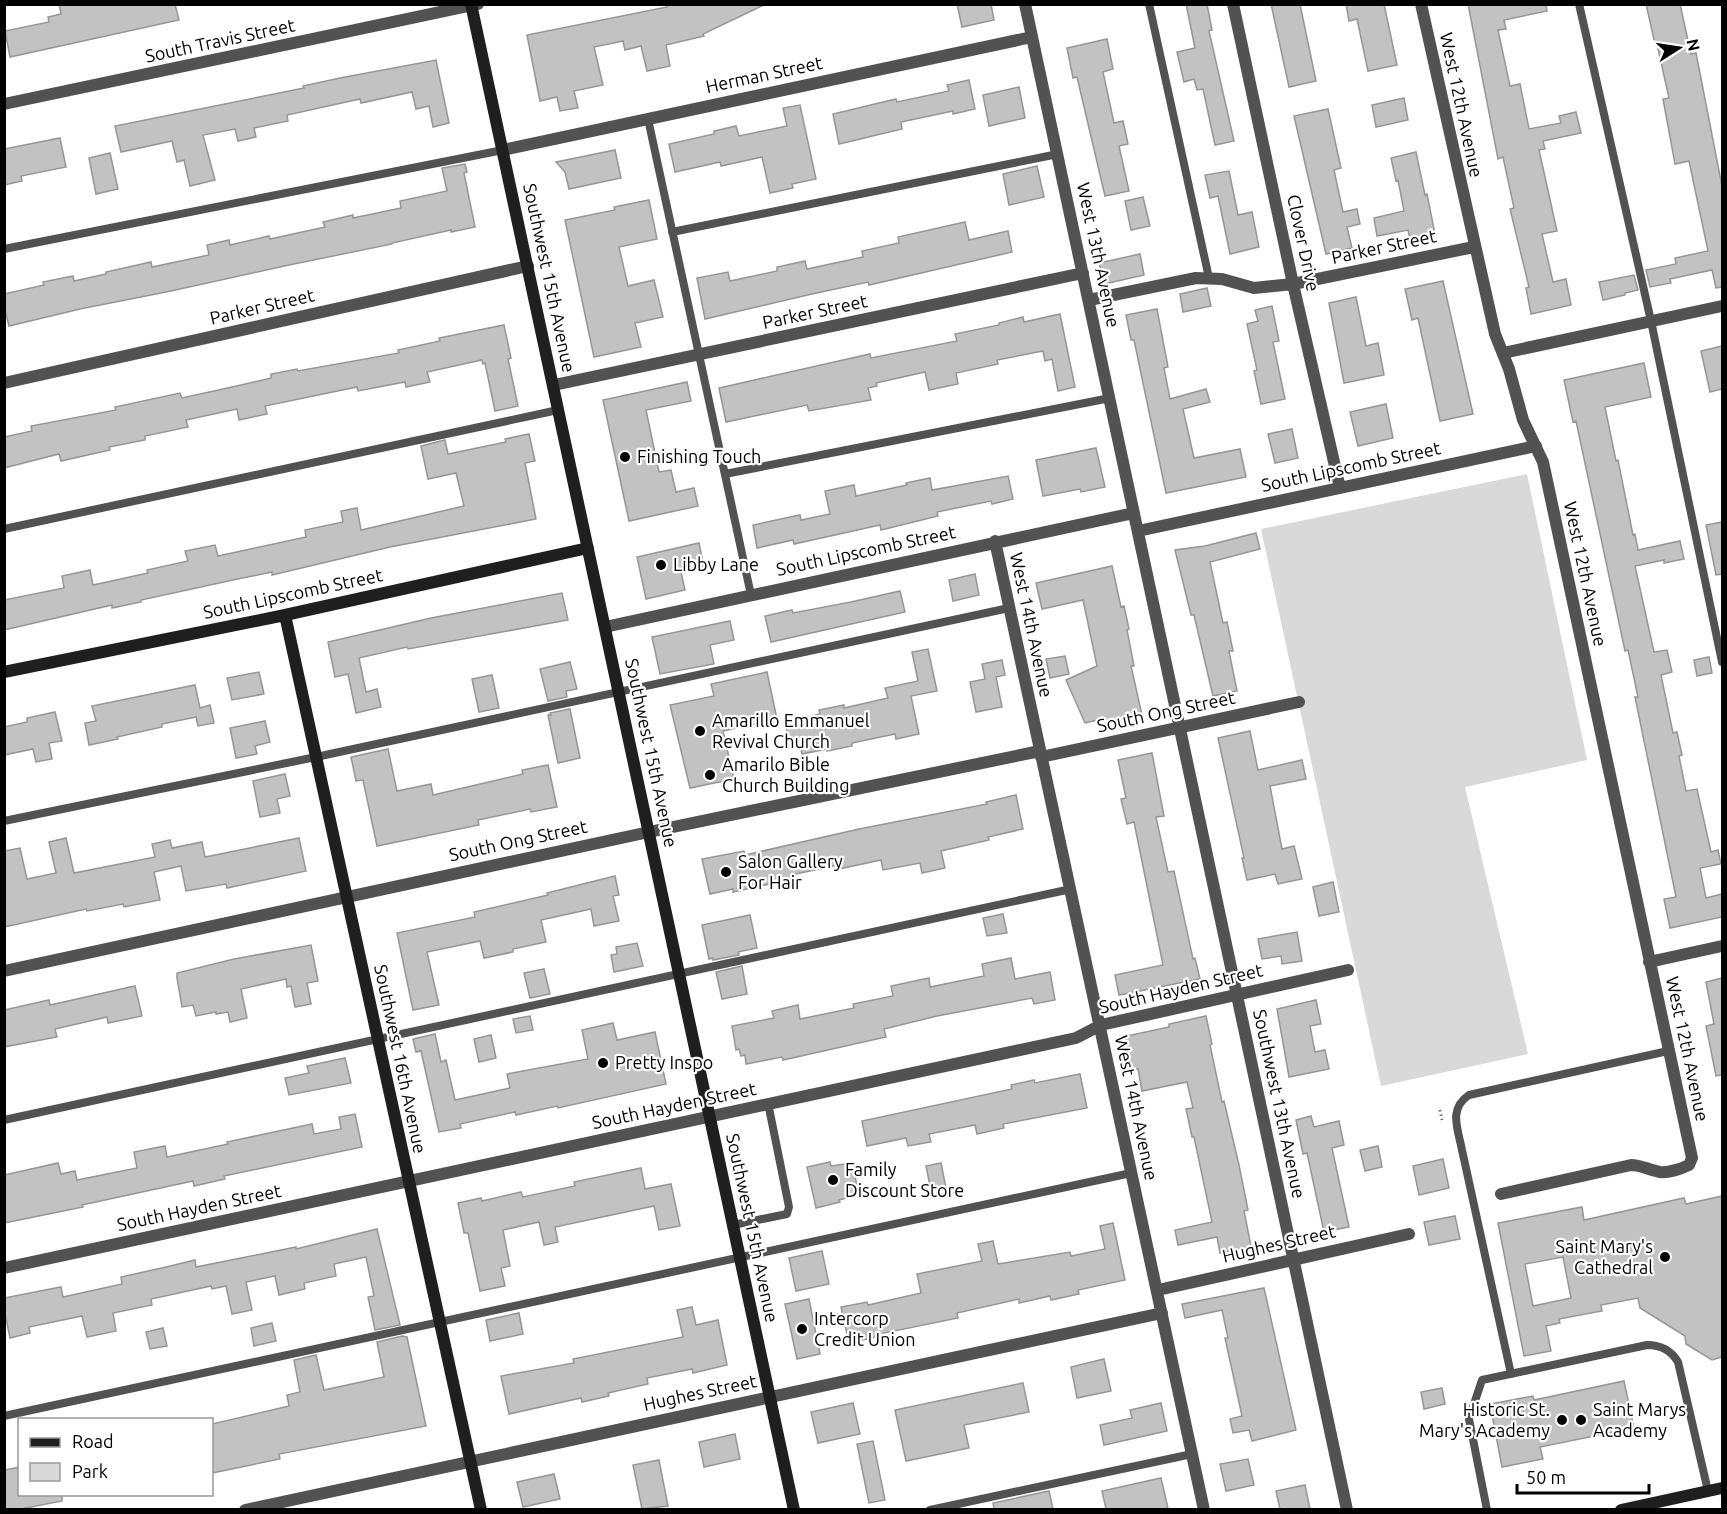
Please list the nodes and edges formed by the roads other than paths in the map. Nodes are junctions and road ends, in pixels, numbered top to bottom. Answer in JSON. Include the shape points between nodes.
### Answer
{"nodes":[{"id":1,"x":1025,"y":4,"type":"edge"},
{"id":2,"x":1149,"y":4,"type":"edge"},
{"id":3,"x":1233,"y":4,"type":"edge"},
{"id":4,"x":1420,"y":4,"type":"edge"},
{"id":5,"x":1579,"y":4,"type":"edge"},
{"id":6,"x":473,"y":5,"type":"edge"},
{"id":7,"x":1032,"y":37,"type":"junction"},
{"id":8,"x":4,"y":104,"type":"edge"},
{"id":9,"x":648,"y":119,"type":"junction"},
{"id":10,"x":503,"y":150,"type":"junction"},
{"id":11,"x":1058,"y":154,"type":"junction"},
{"id":12,"x":672,"y":232,"type":"junction"},
{"id":13,"x":1474,"y":247,"type":"junction"},
{"id":14,"x":4,"y":249,"type":"edge"},
{"id":15,"x":528,"y":266,"type":"junction"},
{"id":16,"x":1083,"y":273,"type":"junction"},
{"id":17,"x":1209,"y":278,"type":"junction"},
{"id":18,"x":1293,"y":284,"type":"junction"},
{"id":19,"x":1089,"y":300,"type":"junction"},
{"id":20,"x":1722,"y":306,"type":"edge"},
{"id":21,"x":1651,"y":321,"type":"junction"},
{"id":22,"x":1503,"y":353,"type":"junction"},
{"id":23,"x":699,"y":355,"type":"junction"},
{"id":24,"x":4,"y":383,"type":"edge"},
{"id":25,"x":554,"y":385,"type":"junction"},
{"id":26,"x":1110,"y":398,"type":"junction"},
{"id":27,"x":558,"y":410,"type":"junction"},
{"id":28,"x":1536,"y":446,"type":"junction"},
{"id":29,"x":725,"y":474,"type":"junction"},
{"id":30,"x":1340,"y":488,"type":"junction"},
{"id":31,"x":1134,"y":513,"type":"junction"},
{"id":32,"x":4,"y":529,"type":"edge"},
{"id":33,"x":1138,"y":531,"type":"junction"},
{"id":34,"x":995,"y":542,"type":"junction"},
{"id":35,"x":588,"y":548,"type":"junction"},
{"id":36,"x":751,"y":595,"type":"junction"},
{"id":37,"x":1009,"y":608,"type":"junction"},
{"id":38,"x":285,"y":615,"type":"junction"},
{"id":39,"x":605,"y":627,"type":"junction"},
{"id":40,"x":1722,"y":662,"type":"edge"},
{"id":41,"x":4,"y":672,"type":"edge"},
{"id":42,"x":619,"y":691,"type":"junction"},
{"id":43,"x":1299,"y":702,"type":"dead end"},
{"id":44,"x":1181,"y":727,"type":"junction"},
{"id":45,"x":1041,"y":754,"type":"junction"},
{"id":46,"x":316,"y":757,"type":"junction"},
{"id":47,"x":4,"y":821,"type":"edge"},
{"id":48,"x":649,"y":832,"type":"junction"},
{"id":49,"x":1071,"y":889,"type":"junction"},
{"id":50,"x":346,"y":897,"type":"junction"},
{"id":51,"x":1722,"y":946,"type":"edge"},
{"id":52,"x":1649,"y":962,"type":"junction"},
{"id":53,"x":1348,"y":970,"type":"dead end"},
{"id":54,"x":4,"y":971,"type":"edge"},
{"id":55,"x":680,"y":975,"type":"junction"},
{"id":56,"x":1238,"y":994,"type":"junction"},
{"id":57,"x":1101,"y":1025,"type":"junction"},
{"id":58,"x":378,"y":1040,"type":"junction"},
{"id":59,"x":1668,"y":1051,"type":"junction"},
{"id":60,"x":768,"y":1104,"type":"junction"},
{"id":61,"x":710,"y":1116,"type":"junction"},
{"id":62,"x":4,"y":1120,"type":"edge"},
{"id":63,"x":1131,"y":1173,"type":"junction"},
{"id":64,"x":409,"y":1182,"type":"junction"},
{"id":65,"x":1501,"y":1194,"type":"dead end"},
{"id":66,"x":733,"y":1225,"type":"junction"},
{"id":67,"x":1409,"y":1234,"type":"dead end"},
{"id":68,"x":740,"y":1256,"type":"junction"},
{"id":69,"x":1293,"y":1260,"type":"junction"},
{"id":70,"x":4,"y":1268,"type":"edge"},
{"id":71,"x":1158,"y":1290,"type":"junction"},
{"id":72,"x":1162,"y":1313,"type":"junction"},
{"id":73,"x":439,"y":1322,"type":"junction"},
{"id":74,"x":1511,"y":1374,"type":"junction"},
{"id":75,"x":770,"y":1397,"type":"junction"},
{"id":76,"x":4,"y":1416,"type":"edge"},
{"id":77,"x":1192,"y":1454,"type":"junction"},
{"id":78,"x":470,"y":1461,"type":"junction"},
{"id":79,"x":1722,"y":1488,"type":"edge"},
{"id":80,"x":1708,"y":1491,"type":"junction"},
{"id":81,"x":245,"y":1509,"type":"edge"},
{"id":82,"x":481,"y":1509,"type":"edge"},
{"id":83,"x":794,"y":1509,"type":"edge"},
{"id":84,"x":930,"y":1509,"type":"edge"},
{"id":85,"x":1204,"y":1509,"type":"edge"},
{"id":86,"x":1347,"y":1509,"type":"edge"},
{"id":87,"x":1487,"y":1509,"type":"edge"},
{"id":88,"x":1622,"y":1509,"type":"edge"}],
"edges":[{"from":1,"to":7,"type":"street","name":"West 13th Avenue"},
{"from":2,"to":17,"type":"lane"},
{"from":3,"to":18,"type":"street","name":"Clover Drive"},
{"from":4,"to":13,"type":"street","name":"West 12th Avenue"},
{"from":5,"to":21,"type":"lane"},
{"from":6,"to":8,"type":"street","name":"South Travis Street"},
{"from":6,"to":10,"type":"main road","name":"Southwest 15th Avenue"},
{"from":7,"to":9,"type":"street","name":"Herman Street"},
{"from":7,"to":11,"type":"street","name":"West 13th Avenue"},
{"from":9,"to":10,"type":"street","name":"Herman Street"},
{"from":9,"to":12,"type":"lane"},
{"from":10,"to":14,"type":"lane"},
{"from":10,"to":15,"type":"main road","name":"Southwest 15th Avenue"},
{"from":11,"to":12,"type":"lane"},
{"from":11,"to":16,"type":"street","name":"West 13th Avenue"},
{"from":12,"to":23,"type":"lane"},
{"from":13,"to":18,"type":"street","name":"Parker Street"},
{"from":13,"to":22,"type":"street","name":"West 12th Avenue"},
{"from":15,"to":24,"type":"street","name":"Parker Street"},
{"from":15,"to":25,"type":"main road","name":"Southwest 15th Avenue"},
{"from":16,"to":19,"type":"street","name":"West 13th Avenue"},
{"from":16,"to":23,"type":"street","name":"Parker Street"},
{"from":17,"to":18,"type":"street","name":"Parker Street","via":[[1254,288]]},
{"from":17,"to":19,"type":"street","name":"Parker Street","via":[[1170,282]]},
{"from":18,"to":30,"type":"street","name":"Clover Drive"},
{"from":19,"to":26,"type":"street","name":"West 13th Avenue"},
{"from":20,"to":21,"type":"street"},
{"from":21,"to":22,"type":"street"},
{"from":21,"to":40,"type":"lane"},
{"from":22,"to":28,"type":"street","name":"West 12th Avenue","via":[[1523,420]]},
{"from":23,"to":25,"type":"street","name":"Parker Street"},
{"from":23,"to":29,"type":"lane"},
{"from":25,"to":27,"type":"main road","name":"Southwest 15th Avenue"},
{"from":26,"to":29,"type":"lane"},
{"from":26,"to":31,"type":"street","name":"West 13th Avenue"},
{"from":27,"to":32,"type":"lane"},
{"from":27,"to":35,"type":"main road","name":"Southwest 15th Avenue"},
{"from":28,"to":30,"type":"street","name":"South Lipscomb Street"},
{"from":28,"to":52,"type":"street","name":"West 12th Avenue","via":[[1543,462]]},
{"from":29,"to":36,"type":"lane"},
{"from":30,"to":33,"type":"street","name":"South Lipscomb Street"},
{"from":31,"to":33,"type":"street","name":"West 13th Avenue"},
{"from":31,"to":34,"type":"street","name":"South Lipscomb Street"},
{"from":33,"to":44,"type":"street","name":"Southwest 13th Avenue"},
{"from":34,"to":36,"type":"street","name":"South Lipscomb Street"},
{"from":34,"to":37,"type":"street","name":"West 14th Avenue"},
{"from":35,"to":38,"type":"main road","name":"South Lipscomb Street"},
{"from":35,"to":39,"type":"main road","name":"Southwest 15th Avenue"},
{"from":36,"to":39,"type":"street","name":"South Lipscomb Street"},
{"from":37,"to":42,"type":"lane"},
{"from":37,"to":45,"type":"street","name":"West 14th Avenue"},
{"from":38,"to":41,"type":"main road","name":"South Lipscomb Street"},
{"from":38,"to":46,"type":"main road","name":"Southwest 16th Avenue"},
{"from":39,"to":42,"type":"main road","name":"Southwest 15th Avenue"},
{"from":42,"to":46,"type":"lane"},
{"from":42,"to":48,"type":"main road","name":"Southwest 15th Avenue"},
{"from":43,"to":44,"type":"street","name":"South Ong Street"},
{"from":44,"to":45,"type":"street","name":"South Ong Street"},
{"from":44,"to":56,"type":"street","name":"Southwest 13th Avenue"},
{"from":45,"to":48,"type":"street","name":"South Ong Street"},
{"from":45,"to":49,"type":"street","name":"West 14th Avenue"},
{"from":46,"to":47,"type":"lane"},
{"from":46,"to":50,"type":"main road","name":"Southwest 16th Avenue"},
{"from":48,"to":50,"type":"street","name":"South Ong Street"},
{"from":48,"to":55,"type":"main road","name":"Southwest 15th Avenue"},
{"from":49,"to":55,"type":"lane"},
{"from":49,"to":57,"type":"street","name":"West 14th Avenue"},
{"from":50,"to":54,"type":"street","name":"South Ong Street"},
{"from":50,"to":58,"type":"main road","name":"Southwest 16th Avenue"},
{"from":51,"to":52,"type":"street"},
{"from":52,"to":59,"type":"street","name":"West 12th Avenue"},
{"from":53,"to":56,"type":"street","name":"South Hayden Street"},
{"from":55,"to":58,"type":"lane"},
{"from":55,"to":61,"type":"main road","name":"Southwest 15th Avenue"},
{"from":56,"to":57,"type":"street","name":"South Hayden Street"},
{"from":56,"to":69,"type":"street","name":"Southwest 13th Avenue"},
{"from":57,"to":60,"type":"street","name":"South Hayden Street","via":[[1076,1038]]},
{"from":57,"to":63,"type":"street","name":"West 14th Avenue"},
{"from":58,"to":62,"type":"lane"},
{"from":58,"to":64,"type":"main road","name":"Southwest 16th Avenue"},
{"from":59,"to":65,"type":"street","name":"West 12th Avenue","via":[[1692,1158],[1689,1165],[1660,1172],[1631,1165]]},
{"from":59,"to":74,"type":"lane","via":[[1469,1095],[1456,1108]]},
{"from":60,"to":61,"type":"street","name":"South Hayden Street"},
{"from":60,"to":66,"type":"lane","via":[[789,1207],[787,1214]]},
{"from":61,"to":64,"type":"street","name":"South Hayden Street"},
{"from":61,"to":66,"type":"main road","name":"Southwest 15th Avenue"},
{"from":63,"to":68,"type":"lane"},
{"from":63,"to":71,"type":"street","name":"West 14th Avenue"},
{"from":64,"to":70,"type":"street","name":"South Hayden Street"},
{"from":64,"to":73,"type":"main road","name":"Southwest 16th Avenue"},
{"from":66,"to":68,"type":"main road","name":"Southwest 15th Avenue"},
{"from":67,"to":69,"type":"street","name":"Hughes Street"},
{"from":68,"to":73,"type":"lane"},
{"from":68,"to":75,"type":"main road","name":"Southwest 15th Avenue"},
{"from":69,"to":71,"type":"street","name":"Hughes Street"},
{"from":69,"to":86,"type":"street","name":"Southwest 13th Avenue"},
{"from":71,"to":72,"type":"street","name":"West 14th Avenue"},
{"from":72,"to":75,"type":"street","name":"Hughes Street"},
{"from":72,"to":77,"type":"street"},
{"from":73,"to":76,"type":"lane"},
{"from":73,"to":78,"type":"main road","name":"Southwest 16th Avenue"},
{"from":74,"to":80,"type":"lane","via":[[1659,1345],[1678,1362]]},
{"from":74,"to":87,"type":"lane","via":[[1482,1380],[1468,1419]]},
{"from":75,"to":78,"type":"street","name":"Hughes Street"},
{"from":75,"to":83,"type":"main road","name":"Southwest 15th Avenue"},
{"from":77,"to":84,"type":"lane"},
{"from":77,"to":85,"type":"street"},
{"from":78,"to":81,"type":"street","name":"Hughes Street"},
{"from":78,"to":82,"type":"main road","name":"Southwest 16th Avenue"},
{"from":79,"to":80,"type":"main road"},
{"from":80,"to":88,"type":"main road"}]}
